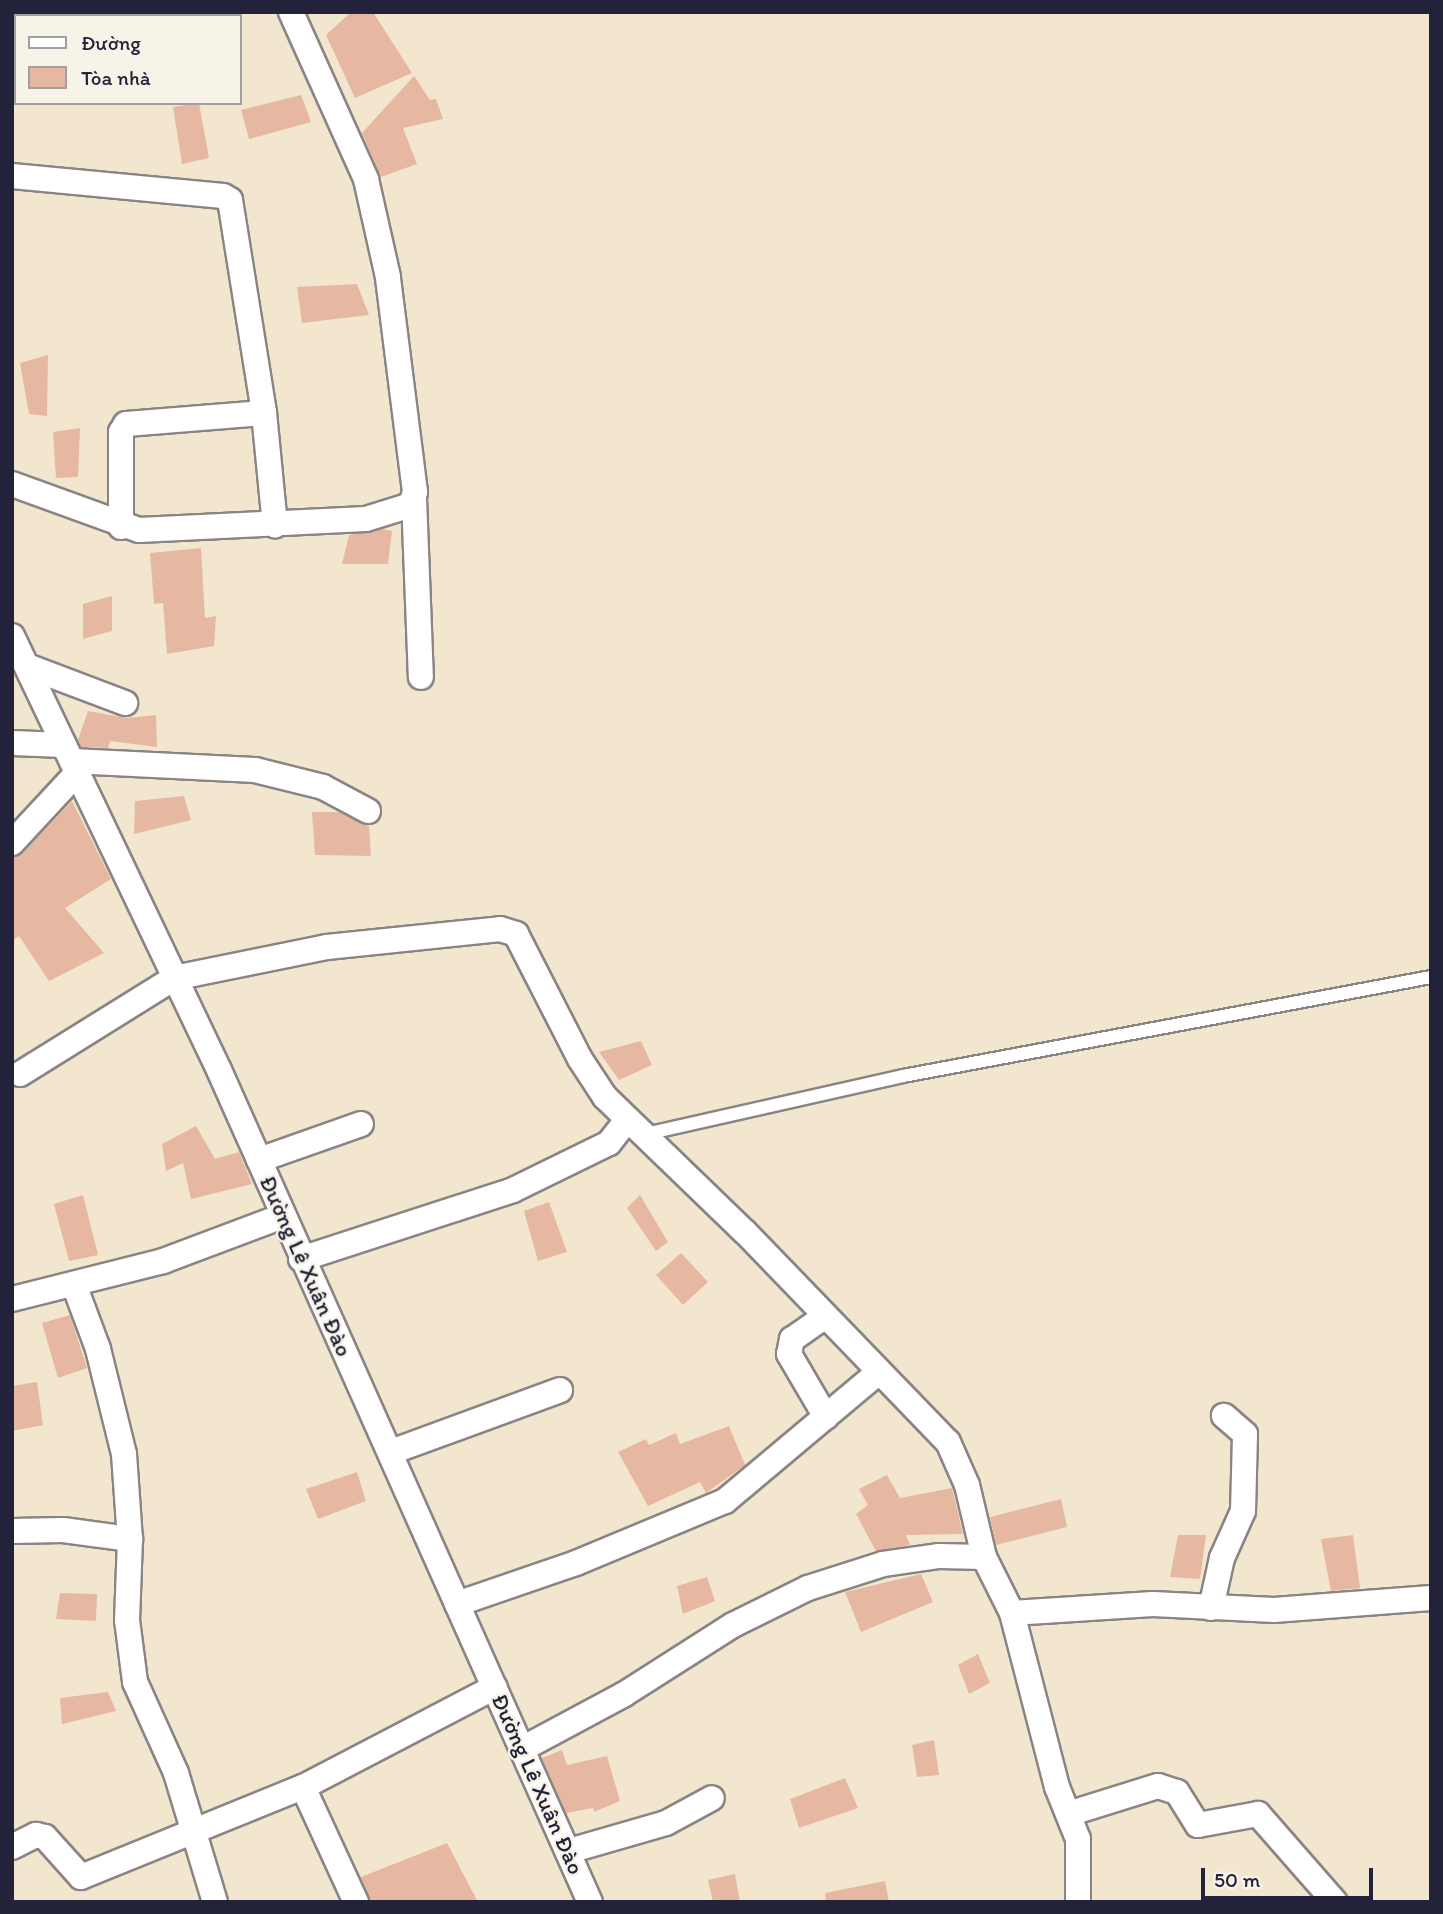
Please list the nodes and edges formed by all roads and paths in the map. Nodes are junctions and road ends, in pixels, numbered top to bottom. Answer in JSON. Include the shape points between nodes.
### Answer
{"nodes":[{"id":1,"x":291,"y":12,"type":"edge"},
{"id":2,"x":12,"y":176,"type":"edge"},
{"id":3,"x":264,"y":413,"type":"junction"},
{"id":4,"x":12,"y":484,"type":"edge"},
{"id":5,"x":414,"y":498,"type":"junction"},
{"id":6,"x":275,"y":526,"type":"junction"},
{"id":7,"x":121,"y":527,"type":"junction"},
{"id":8,"x":18,"y":650,"type":"edge"},
{"id":9,"x":421,"y":677,"type":"dead end"},
{"id":10,"x":125,"y":703,"type":"dead end"},
{"id":11,"x":12,"y":743,"type":"edge"},
{"id":12,"x":71,"y":760,"type":"junction"},
{"id":13,"x":368,"y":811,"type":"dead end"},
{"id":14,"x":12,"y":843,"type":"edge"},
{"id":15,"x":1431,"y":977,"type":"edge"},
{"id":16,"x":174,"y":978,"type":"junction"},
{"id":17,"x":20,"y":1074,"type":"dead end"},
{"id":18,"x":361,"y":1124,"type":"dead end"},
{"id":19,"x":634,"y":1127,"type":"junction"},
{"id":20,"x":259,"y":1160,"type":"junction"},
{"id":21,"x":284,"y":1216,"type":"junction"},
{"id":22,"x":301,"y":1258,"type":"junction"},
{"id":23,"x":75,"y":1287,"type":"junction"},
{"id":24,"x":12,"y":1299,"type":"edge"},
{"id":25,"x":824,"y":1317,"type":"junction"},
{"id":26,"x":878,"y":1372,"type":"junction"},
{"id":27,"x":560,"y":1390,"type":"dead end"},
{"id":28,"x":1224,"y":1416,"type":"dead end"},
{"id":29,"x":826,"y":1417,"type":"junction"},
{"id":30,"x":391,"y":1452,"type":"junction"},
{"id":31,"x":12,"y":1531,"type":"edge"},
{"id":32,"x":131,"y":1539,"type":"junction"},
{"id":33,"x":984,"y":1557,"type":"junction"},
{"id":34,"x":1431,"y":1598,"type":"edge"},
{"id":35,"x":457,"y":1604,"type":"junction"},
{"id":36,"x":1211,"y":1608,"type":"junction"},
{"id":37,"x":1012,"y":1613,"type":"junction"},
{"id":38,"x":495,"y":1687,"type":"junction"},
{"id":39,"x":524,"y":1748,"type":"junction"},
{"id":40,"x":303,"y":1787,"type":"junction"},
{"id":41,"x":712,"y":1798,"type":"dead end"},
{"id":42,"x":1068,"y":1814,"type":"junction"},
{"id":43,"x":193,"y":1831,"type":"junction"},
{"id":44,"x":12,"y":1847,"type":"edge"},
{"id":45,"x":569,"y":1851,"type":"junction"},
{"id":46,"x":215,"y":1902,"type":"edge"},
{"id":47,"x":356,"y":1902,"type":"edge"},
{"id":48,"x":590,"y":1902,"type":"edge"},
{"id":49,"x":1078,"y":1902,"type":"edge"},
{"id":50,"x":1335,"y":1902,"type":"edge"}],
"edges":[{"from":1,"to":5,"type":"street","via":[[366,179],[388,277]]},
{"from":2,"to":3,"type":"street","via":[[223,195],[230,200]]},
{"from":3,"to":6,"type":"street"},
{"from":3,"to":7,"type":"street","via":[[126,424],[121,432]]},
{"from":4,"to":7,"type":"street"},
{"from":5,"to":6,"type":"street","via":[[406,509],[366,519]]},
{"from":5,"to":9,"type":"street"},
{"from":6,"to":7,"type":"street"},
{"from":8,"to":10,"type":"street"},
{"from":8,"to":12,"type":"street","name":"Đường Lê Xuân Đào"},
{"from":11,"to":12,"type":"street"},
{"from":12,"to":13,"type":"street","via":[[255,770],[323,787]]},
{"from":12,"to":14,"type":"street"},
{"from":12,"to":16,"type":"street","name":"Đường Lê Xuân Đào"},
{"from":15,"to":19,"type":"lane"},
{"from":16,"to":17,"type":"street"},
{"from":16,"to":19,"type":"street","via":[[327,947],[508,929],[526,946],[580,1059]]},
{"from":16,"to":20,"type":"street","name":"Đường Lê Xuân Đào"},
{"from":18,"to":20,"type":"street"},
{"from":19,"to":22,"type":"street","via":[[513,1190]]},
{"from":19,"to":25,"type":"street","via":[[745,1232]]},
{"from":20,"to":21,"type":"street","name":"Đường Lê Xuân Đào"},
{"from":21,"to":22,"type":"street","name":"Đường Lê Xuân Đào"},
{"from":21,"to":23,"type":"street","via":[[163,1261]]},
{"from":22,"to":30,"type":"street","name":"Đường Lê Xuân Đào"},
{"from":23,"to":24,"type":"street"},
{"from":23,"to":32,"type":"street","via":[[98,1349],[124,1454]]},
{"from":25,"to":26,"type":"street"},
{"from":25,"to":29,"type":"street","via":[[792,1339],[789,1354]]},
{"from":26,"to":29,"type":"street"},
{"from":26,"to":33,"type":"street","via":[[948,1442],[967,1485]]},
{"from":27,"to":30,"type":"street"},
{"from":28,"to":36,"type":"street","via":[[1245,1434],[1243,1510],[1222,1558]]},
{"from":29,"to":35,"type":"street","via":[[749,1484],[705,1512]]},
{"from":30,"to":35,"type":"street","name":"Đường Lê Xuân Đào"},
{"from":31,"to":32,"type":"street","via":[[63,1530]]},
{"from":32,"to":43,"type":"street","via":[[127,1620],[135,1682],[176,1773]]},
{"from":33,"to":37,"type":"street"},
{"from":33,"to":39,"type":"street","via":[[939,1556],[883,1564],[808,1588],[733,1625],[623,1695]]},
{"from":34,"to":36,"type":"street","via":[[1274,1610]]},
{"from":35,"to":38,"type":"street","name":"Đường Lê Xuân Đào"},
{"from":36,"to":37,"type":"street","via":[[1153,1604]]},
{"from":37,"to":42,"type":"street","via":[[1056,1787]]},
{"from":38,"to":39,"type":"street","name":"Đường Lê Xuân Đào"},
{"from":38,"to":40,"type":"street"},
{"from":39,"to":45,"type":"street","name":"Đường Lê Xuân Đào"},
{"from":40,"to":43,"type":"street"},
{"from":40,"to":47,"type":"street"},
{"from":41,"to":45,"type":"street","via":[[666,1823]]},
{"from":42,"to":49,"type":"street","via":[[1078,1839]]},
{"from":42,"to":50,"type":"street","via":[[1158,1786],[1177,1792],[1198,1825],[1258,1814]]},
{"from":43,"to":44,"type":"street","via":[[81,1877],[45,1837],[36,1835]]},
{"from":43,"to":46,"type":"street"},
{"from":45,"to":48,"type":"street","name":"Đường Lê Xuân Đào"}]}
